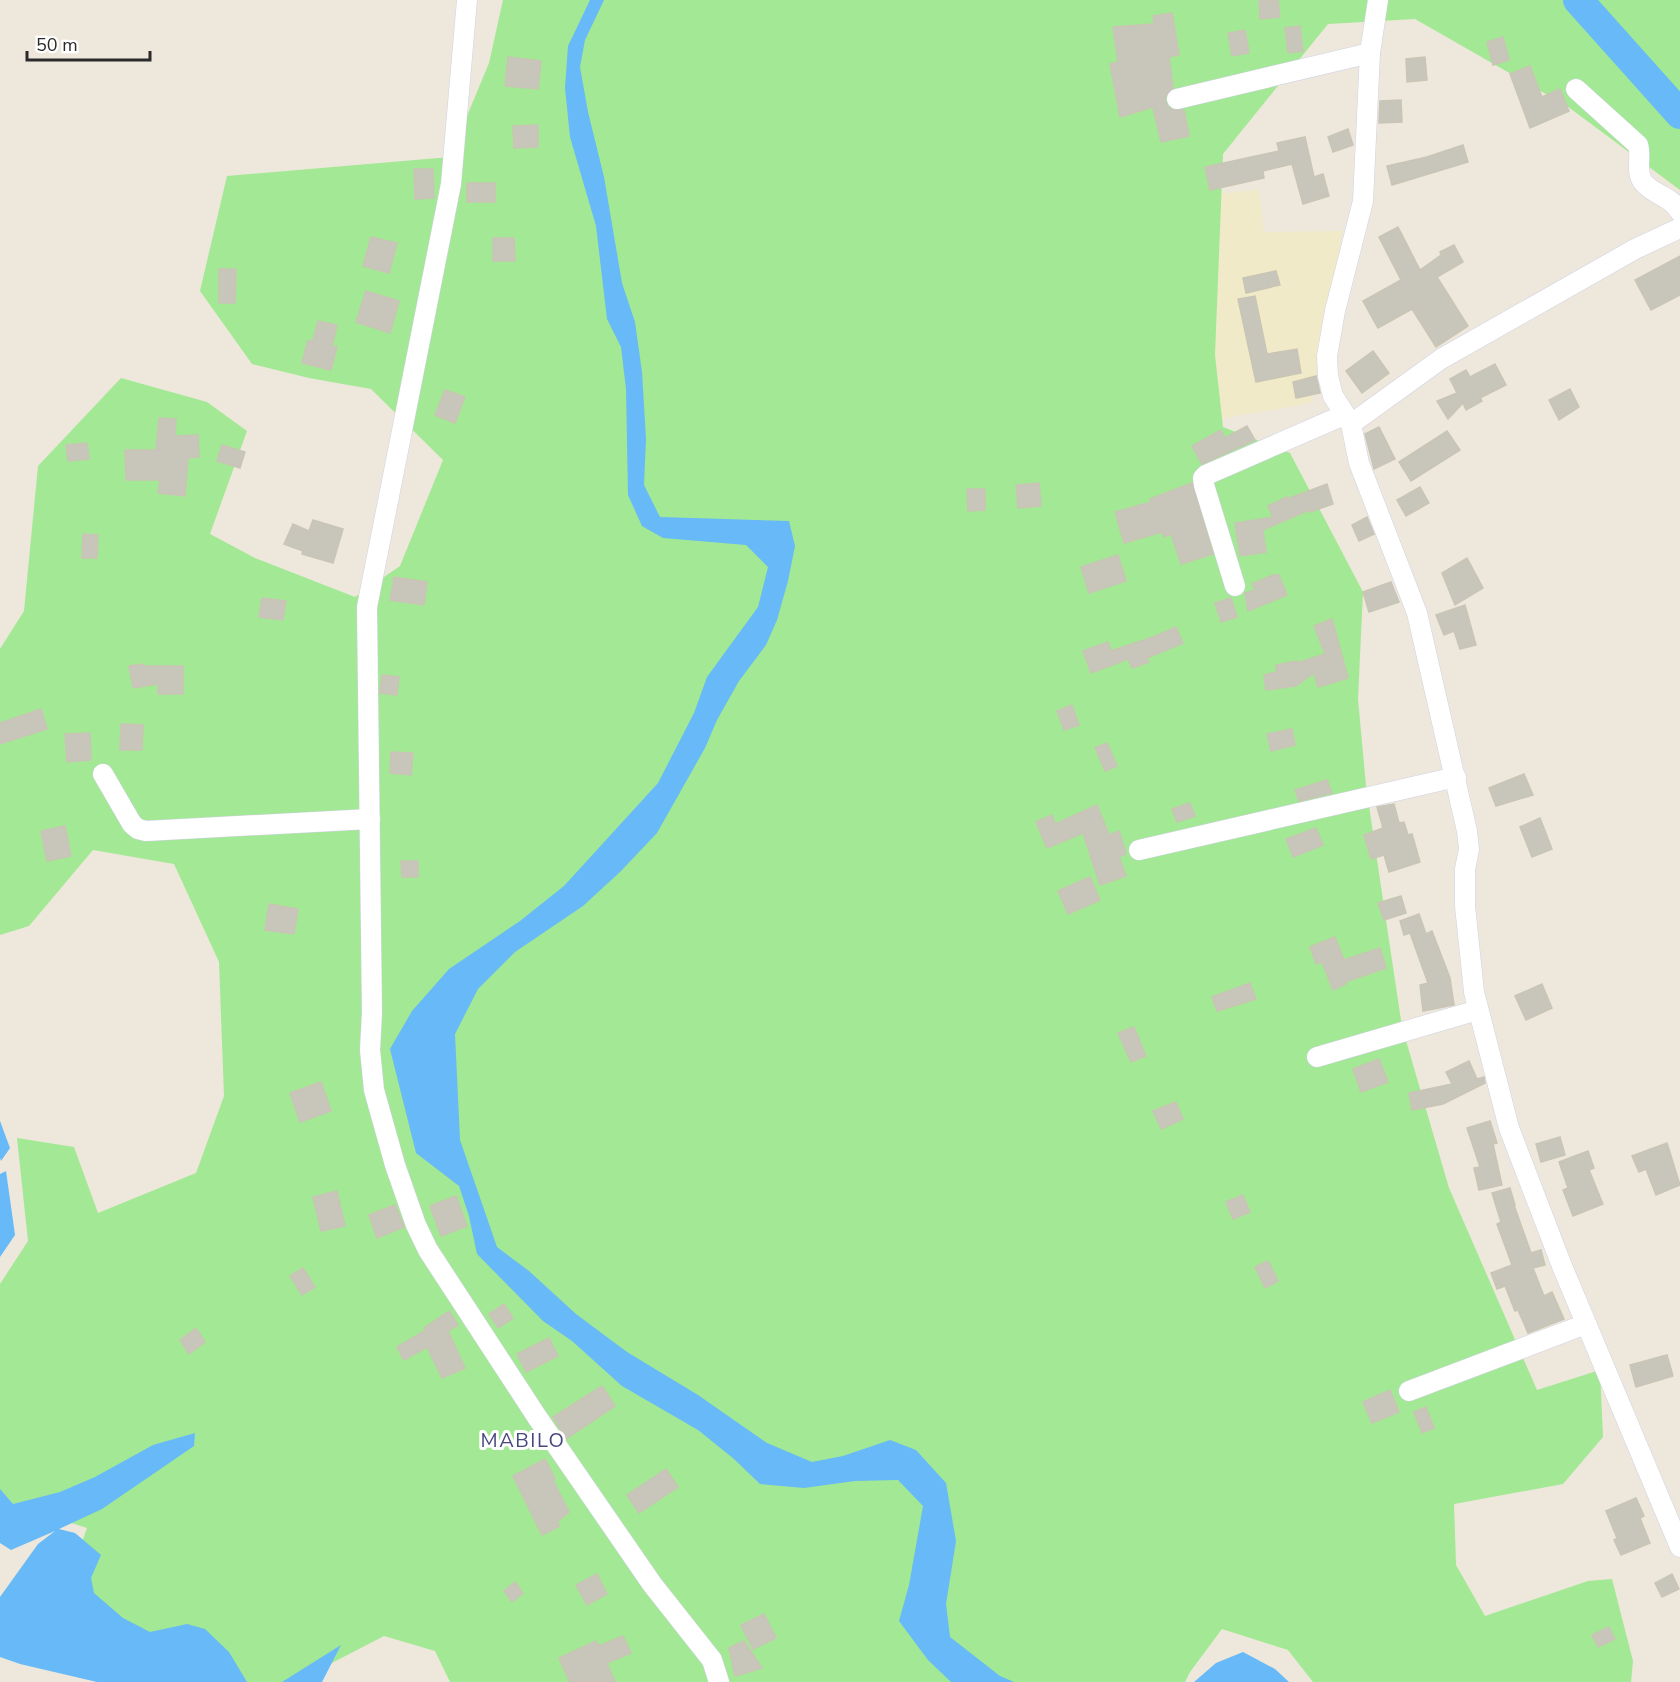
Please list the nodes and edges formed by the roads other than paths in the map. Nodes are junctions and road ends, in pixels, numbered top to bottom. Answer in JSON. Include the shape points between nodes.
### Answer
{"nodes":[{"id":1,"x":467,"y":0,"type":"edge"},
{"id":2,"x":1378,"y":0,"type":"edge"},
{"id":3,"x":1370,"y":53,"type":"junction"},
{"id":4,"x":1576,"y":89,"type":"dead end"},
{"id":5,"x":1177,"y":99,"type":"dead end"},
{"id":6,"x":1680,"y":212,"type":"edge"},
{"id":7,"x":1680,"y":228,"type":"edge"},
{"id":8,"x":1347,"y":419,"type":"junction"},
{"id":9,"x":1235,"y":586,"type":"dead end"},
{"id":10,"x":103,"y":774,"type":"dead end"},
{"id":11,"x":1456,"y":777,"type":"junction"},
{"id":12,"x":370,"y":819,"type":"junction"},
{"id":13,"x":1139,"y":850,"type":"dead end"},
{"id":14,"x":1478,"y":1010,"type":"junction"},
{"id":15,"x":1317,"y":1057,"type":"dead end"},
{"id":16,"x":1586,"y":1324,"type":"junction"},
{"id":17,"x":1409,"y":1391,"type":"dead end"},
{"id":18,"x":1680,"y":1547,"type":"edge"},
{"id":19,"x":719,"y":1682,"type":"edge"}],
"edges":[{"from":1,"to":12,"type":"street","via":[[451,184],[367,607]]},
{"from":2,"to":3,"type":"street"},
{"from":3,"to":5,"type":"street"},
{"from":3,"to":8,"type":"street","via":[[1363,201],[1327,356],[1333,396]]},
{"from":4,"to":6,"type":"street","via":[[1638,145],[1642,181]]},
{"from":7,"to":8,"type":"street","via":[[1635,249],[1441,359]]},
{"from":8,"to":9,"type":"street","via":[[1203,478]]},
{"from":8,"to":11,"type":"street","via":[[1359,463],[1417,613]]},
{"from":10,"to":12,"type":"street","via":[[132,824],[146,831]]},
{"from":11,"to":13,"type":"street"},
{"from":11,"to":14,"type":"street","via":[[1467,831],[1465,906]]},
{"from":12,"to":19,"type":"street","via":[[370,1050],[374,1090],[416,1225],[428,1250],[537,1417],[652,1584],[712,1660]]},
{"from":14,"to":15,"type":"street"},
{"from":14,"to":16,"type":"street","via":[[1509,1128]]},
{"from":16,"to":17,"type":"street"},
{"from":16,"to":18,"type":"street"}]}
